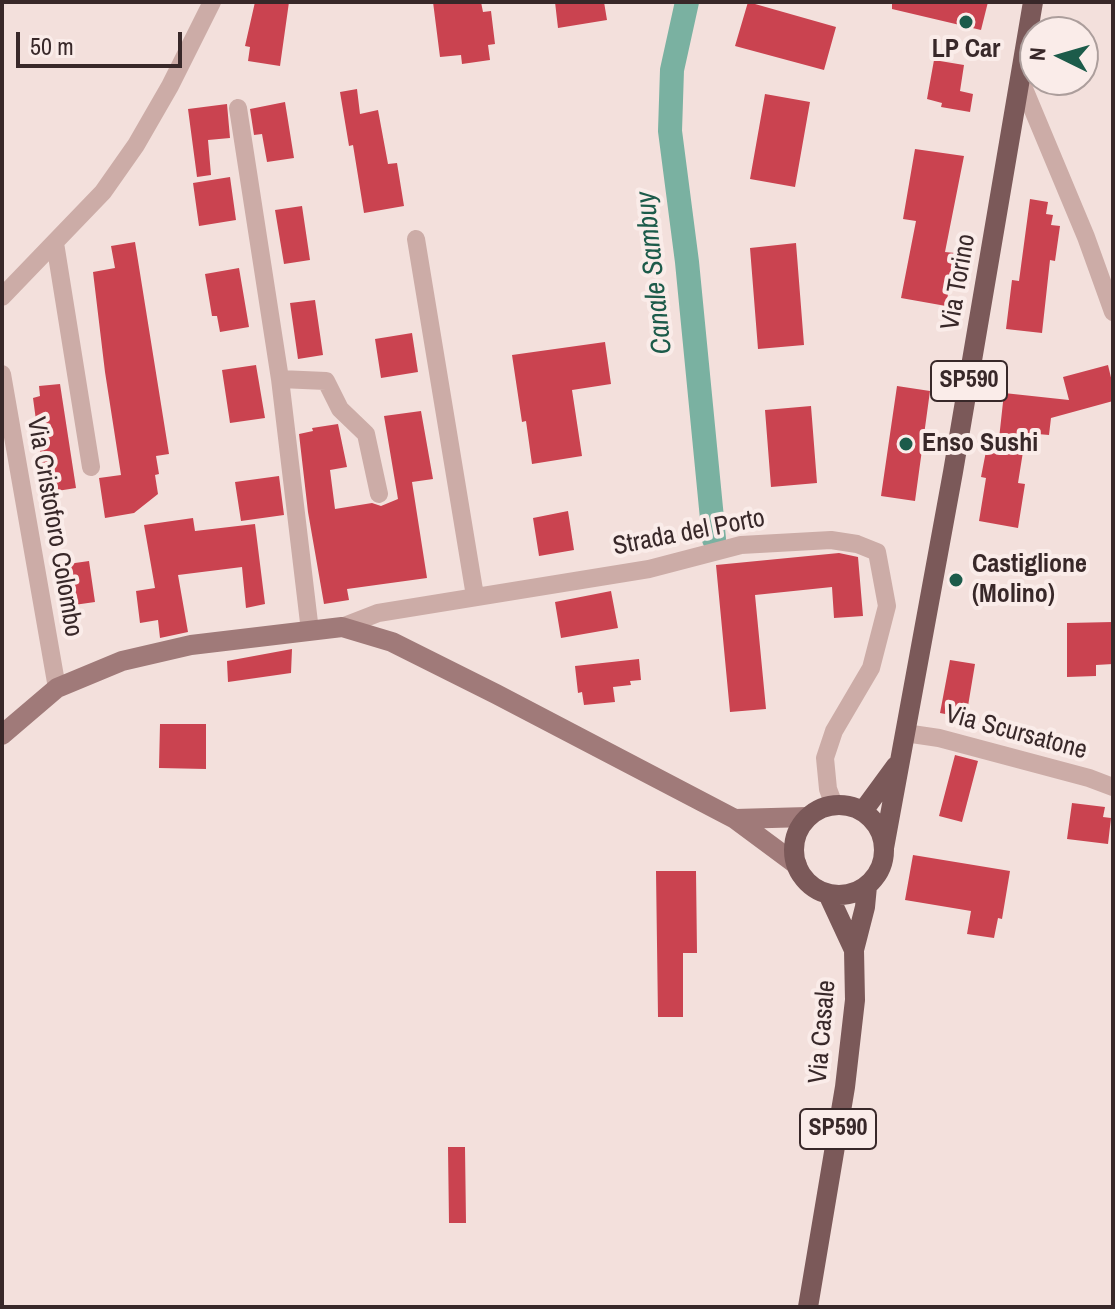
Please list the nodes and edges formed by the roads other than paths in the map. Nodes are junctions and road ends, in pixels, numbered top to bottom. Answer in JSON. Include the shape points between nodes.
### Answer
{"nodes":[{"id":1,"x":212,"y":2,"type":"edge"},
{"id":2,"x":1019,"y":85,"type":"edge"},
{"id":3,"x":1027,"y":96,"type":"edge"},
{"id":4,"x":238,"y":108,"type":"dead end"},
{"id":5,"x":416,"y":239,"type":"dead end"},
{"id":6,"x":55,"y":243,"type":"junction"},
{"id":7,"x":2,"y":297,"type":"edge"},
{"id":8,"x":1113,"y":312,"type":"edge"},
{"id":9,"x":2,"y":374,"type":"edge"},
{"id":10,"x":280,"y":379,"type":"junction"},
{"id":11,"x":91,"y":467,"type":"dead end"},
{"id":12,"x":379,"y":494,"type":"dead end"},
{"id":13,"x":475,"y":596,"type":"junction"},
{"id":14,"x":342,"y":627,"type":"junction"},
{"id":15,"x":310,"y":631,"type":"junction"},
{"id":16,"x":57,"y":688,"type":"junction"},
{"id":17,"x":905,"y":733,"type":"junction"},
{"id":18,"x":2,"y":735,"type":"edge"},
{"id":19,"x":900,"y":759,"type":"junction"},
{"id":20,"x":1113,"y":787,"type":"edge"},
{"id":21,"x":834,"y":805,"type":"junction"},
{"id":22,"x":863,"y":811,"type":"junction"},
{"id":23,"x":808,"y":817,"type":"junction"},
{"id":24,"x":735,"y":819,"type":"junction"},
{"id":25,"x":884,"y":848,"type":"junction"},
{"id":26,"x":797,"y":865,"type":"junction"},
{"id":27,"x":867,"y":886,"type":"junction"},
{"id":28,"x":828,"y":894,"type":"junction"},
{"id":29,"x":854,"y":950,"type":"junction"},
{"id":30,"x":808,"y":1307,"type":"edge"}],
"edges":[{"from":1,"to":6,"type":"street","via":[[136,145],[103,192]]},
{"from":2,"to":17,"type":"main road","name":"Via Torino","number":"SP590"},
{"from":3,"to":8,"type":"street"},
{"from":4,"to":10,"type":"street"},
{"from":5,"to":13,"type":"street"},
{"from":6,"to":7,"type":"street"},
{"from":6,"to":11,"type":"street"},
{"from":9,"to":16,"type":"street","name":"Via Cristoforo Colombo"},
{"from":10,"to":12,"type":"street","via":[[326,381],[340,409],[366,434]]},
{"from":10,"to":15,"type":"street"},
{"from":13,"to":14,"type":"street","name":"Strada del Porto","via":[[378,613]]},
{"from":13,"to":21,"type":"street","name":"Strada del Porto","via":[[649,569],[741,545],[831,540],[877,552],[887,606],[871,668],[834,731],[825,758]]},
{"from":14,"to":15,"type":"main road"},
{"from":14,"to":24,"type":"main road","via":[[392,642]]},
{"from":15,"to":16,"type":"main road","via":[[191,645],[122,661]]},
{"from":16,"to":18,"type":"main road"},
{"from":17,"to":19,"type":"main road","name":"Via Torino","number":"SP590"},
{"from":17,"to":20,"type":"street","name":"Via Scursatone"},
{"from":19,"to":22,"type":"main road","number":"SP590"},
{"from":19,"to":25,"type":"main road","number":"SP590"},
{"from":21,"to":22,"type":"main road"},
{"from":21,"to":23,"type":"main road"},
{"from":22,"to":25,"type":"main road","via":[[874,821]]},
{"from":23,"to":24,"type":"main road"},
{"from":23,"to":26,"type":"main road","via":[[796,839]]},
{"from":24,"to":26,"type":"main road"},
{"from":25,"to":27,"type":"main road","number":"SP590","via":[[883,862]]},
{"from":26,"to":28,"type":"main road","number":"SP590","via":[[814,888]]},
{"from":27,"to":28,"type":"main road"},
{"from":27,"to":29,"type":"main road","number":"SP590"},
{"from":28,"to":29,"type":"main road","number":"SP590"},
{"from":29,"to":30,"type":"main road","name":"Via Casale","number":"SP590","via":[[855,1000],[845,1087]]}]}
